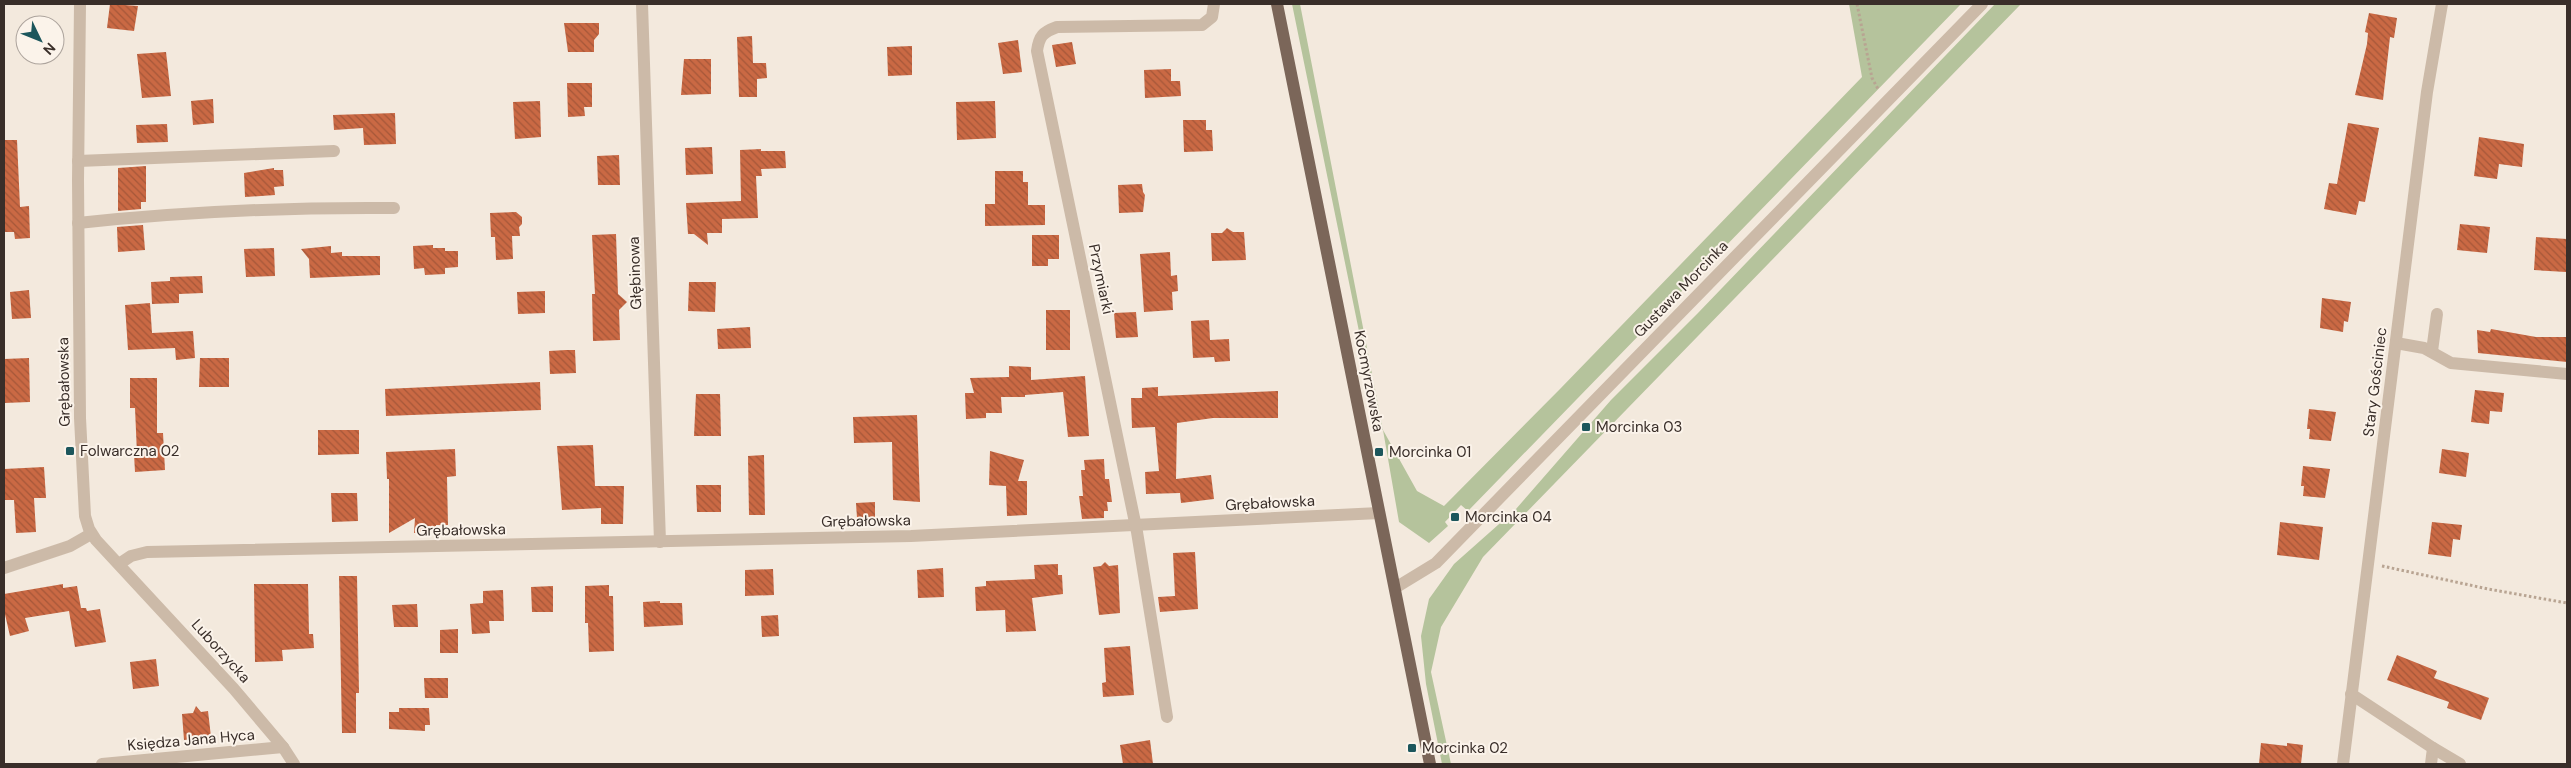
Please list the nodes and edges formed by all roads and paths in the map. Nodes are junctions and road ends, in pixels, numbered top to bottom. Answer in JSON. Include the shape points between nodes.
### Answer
{"nodes":[{"id":1,"x":80,"y":4,"type":"edge"},
{"id":2,"x":642,"y":4,"type":"edge"},
{"id":3,"x":1214,"y":4,"type":"edge"},
{"id":4,"x":1277,"y":4,"type":"edge"},
{"id":5,"x":1857,"y":4,"type":"edge"},
{"id":6,"x":1982,"y":4,"type":"edge"},
{"id":7,"x":2442,"y":4,"type":"edge"},
{"id":8,"x":1886,"y":102,"type":"junction"},
{"id":9,"x":334,"y":151,"type":"dead end"},
{"id":10,"x":78,"y":161,"type":"junction"},
{"id":11,"x":394,"y":208,"type":"dead end"},
{"id":12,"x":78,"y":223,"type":"junction"},
{"id":13,"x":2437,"y":314,"type":"dead end"},
{"id":14,"x":2396,"y":343,"type":"junction"},
{"id":15,"x":2432,"y":351,"type":"junction"},
{"id":16,"x":2567,"y":374,"type":"edge"},
{"id":17,"x":1379,"y":514,"type":"junction"},
{"id":18,"x":1136,"y":527,"type":"junction"},
{"id":19,"x":92,"y":534,"type":"junction"},
{"id":20,"x":660,"y":542,"type":"junction"},
{"id":21,"x":2368,"y":563,"type":"junction"},
{"id":22,"x":119,"y":564,"type":"junction"},
{"id":23,"x":4,"y":568,"type":"edge"},
{"id":24,"x":1396,"y":588,"type":"junction"},
{"id":25,"x":2567,"y":603,"type":"edge"},
{"id":26,"x":2351,"y":694,"type":"junction"},
{"id":27,"x":1167,"y":717,"type":"dead end"},
{"id":28,"x":283,"y":747,"type":"junction"},
{"id":29,"x":2433,"y":748,"type":"junction"},
{"id":30,"x":102,"y":764,"type":"edge"},
{"id":31,"x":294,"y":764,"type":"edge"},
{"id":32,"x":1430,"y":764,"type":"edge"},
{"id":33,"x":2342,"y":764,"type":"edge"},
{"id":34,"x":2430,"y":764,"type":"edge"},
{"id":35,"x":2460,"y":764,"type":"edge"}],
"edges":[{"from":1,"to":10,"type":"street","name":"Grębałowska"},
{"from":2,"to":20,"type":"street","name":"Głębinowa"},
{"from":3,"to":18,"type":"street","name":"Przymiarki","via":[[1212,17],[1202,25],[1057,27],[1045,31],[1037,50]]},
{"from":4,"to":17,"type":"main road","name":"Kocmyrzowska"},
{"from":5,"to":8,"type":"path","via":[[1872,78]]},
{"from":6,"to":8,"type":"street","name":"Gustawa Morcinka"},
{"from":7,"to":14,"type":"street","name":"Stary Gościniec","via":[[2427,92]]},
{"from":8,"to":24,"type":"street","name":"Gustawa Morcinka","via":[[1436,563]]},
{"from":9,"to":10,"type":"street"},
{"from":10,"to":12,"type":"street","name":"Grębałowska"},
{"from":11,"to":12,"type":"street","via":[[311,207]]},
{"from":12,"to":19,"type":"street","name":"Grębałowska","via":[[80,418],[85,516]]},
{"from":13,"to":15,"type":"street"},
{"from":14,"to":15,"type":"street"},
{"from":14,"to":21,"type":"street","name":"Stary Gościniec"},
{"from":15,"to":16,"type":"street","via":[[2451,363]]},
{"from":17,"to":18,"type":"street","name":"Grębałowska"},
{"from":17,"to":24,"type":"main road","name":"Kocmyrzowska"},
{"from":18,"to":20,"type":"street","name":"Grębałowska"},
{"from":18,"to":27,"type":"street","name":"Przymiarki"},
{"from":19,"to":22,"type":"street","name":"Grębałowska"},
{"from":19,"to":23,"type":"street","via":[[70,546]]},
{"from":20,"to":22,"type":"street","name":"Grębałowska","via":[[147,552]]},
{"from":21,"to":25,"type":"path"},
{"from":21,"to":26,"type":"street","name":"Stary Gościniec"},
{"from":22,"to":28,"type":"street","name":"Luborzycka"},
{"from":24,"to":32,"type":"main road","name":"Kocmyrzowska"},
{"from":26,"to":29,"type":"street"},
{"from":26,"to":33,"type":"street","name":"Stary Gościniec"},
{"from":28,"to":30,"type":"street","name":"Księdza Jana Hyca"},
{"from":28,"to":31,"type":"street","name":"Luborzycka"},
{"from":29,"to":34,"type":"street"},
{"from":29,"to":35,"type":"street"}]}
